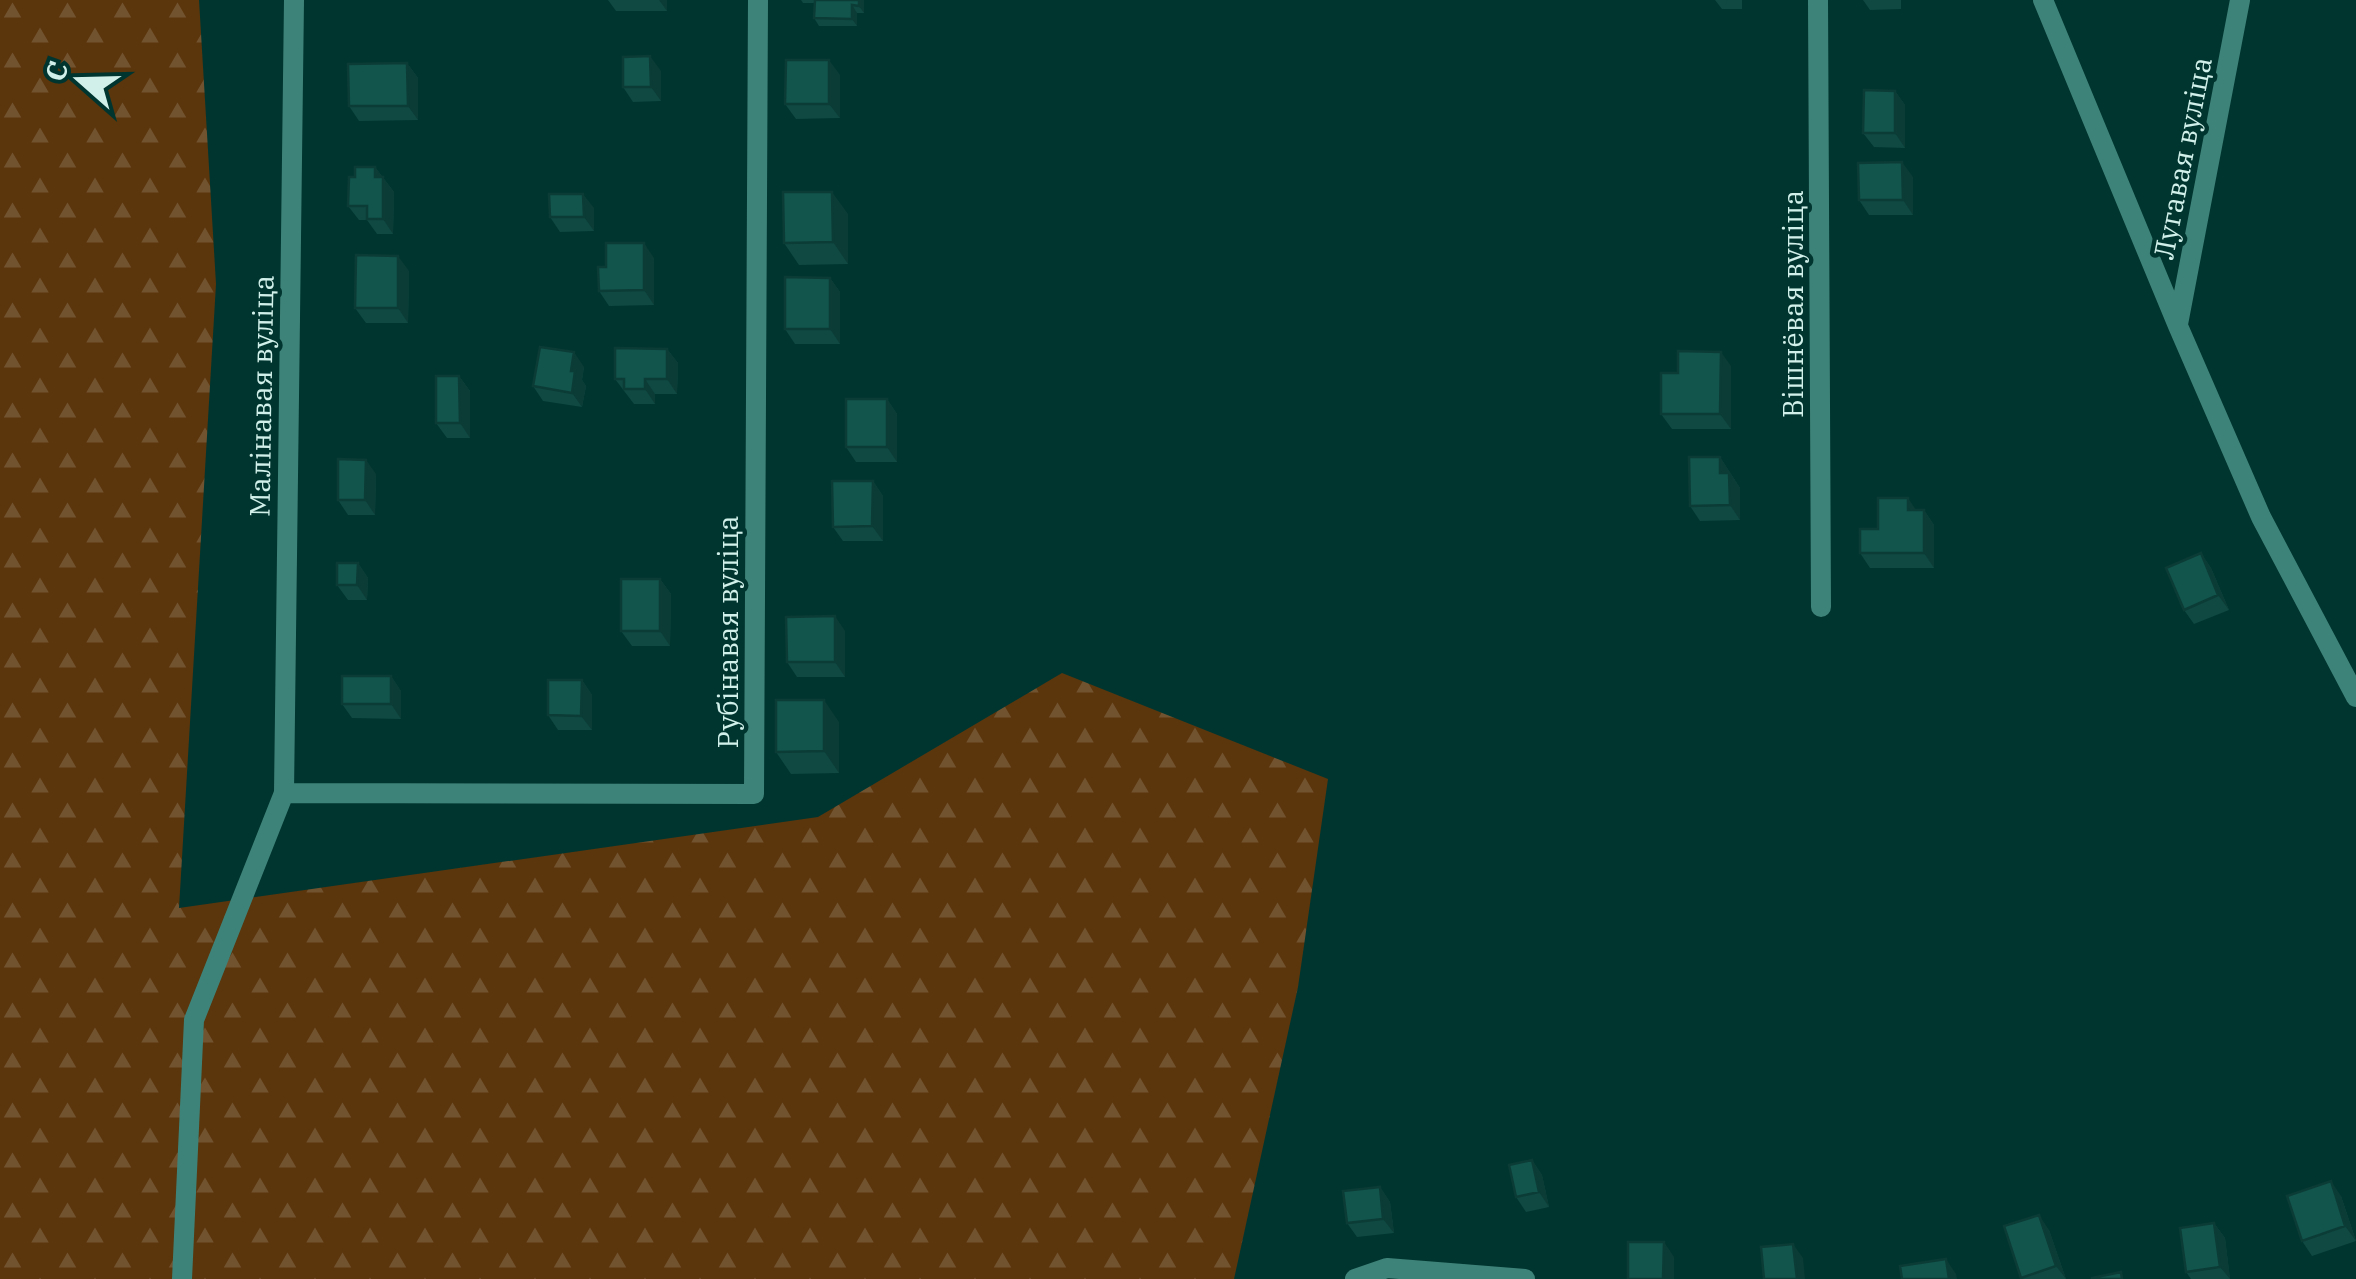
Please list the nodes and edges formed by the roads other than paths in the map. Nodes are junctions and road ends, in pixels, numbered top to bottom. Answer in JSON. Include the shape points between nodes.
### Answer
{"nodes":[{"id":1,"x":294,"y":0,"type":"edge"},
{"id":2,"x":758,"y":0,"type":"edge"},
{"id":3,"x":1818,"y":0,"type":"edge"},
{"id":4,"x":2044,"y":0,"type":"edge"},
{"id":5,"x":2240,"y":0,"type":"edge"},
{"id":6,"x":2178,"y":326,"type":"junction"},
{"id":7,"x":1821,"y":608,"type":"dead end"},
{"id":8,"x":2356,"y":697,"type":"edge"},
{"id":9,"x":284,"y":793,"type":"junction"},
{"id":10,"x":182,"y":1279,"type":"edge"},
{"id":11,"x":1355,"y":1279,"type":"edge"},
{"id":12,"x":1525,"y":1279,"type":"edge"}],
"edges":[{"from":1,"to":9,"type":"street","name":"Малінавая вуліца"},
{"from":2,"to":9,"type":"street","name":"Рубінавая вуліца","via":[[754,794]]},
{"from":3,"to":7,"type":"street","name":"Вішнёвая вуліца"},
{"from":4,"to":6,"type":"street"},
{"from":5,"to":6,"type":"street","name":"Лугавая вуліца"},
{"from":6,"to":8,"type":"street","via":[[2261,518]]},
{"from":9,"to":10,"type":"street","via":[[194,1020]]},
{"from":11,"to":12,"type":"street","via":[[1388,1268]]}]}
